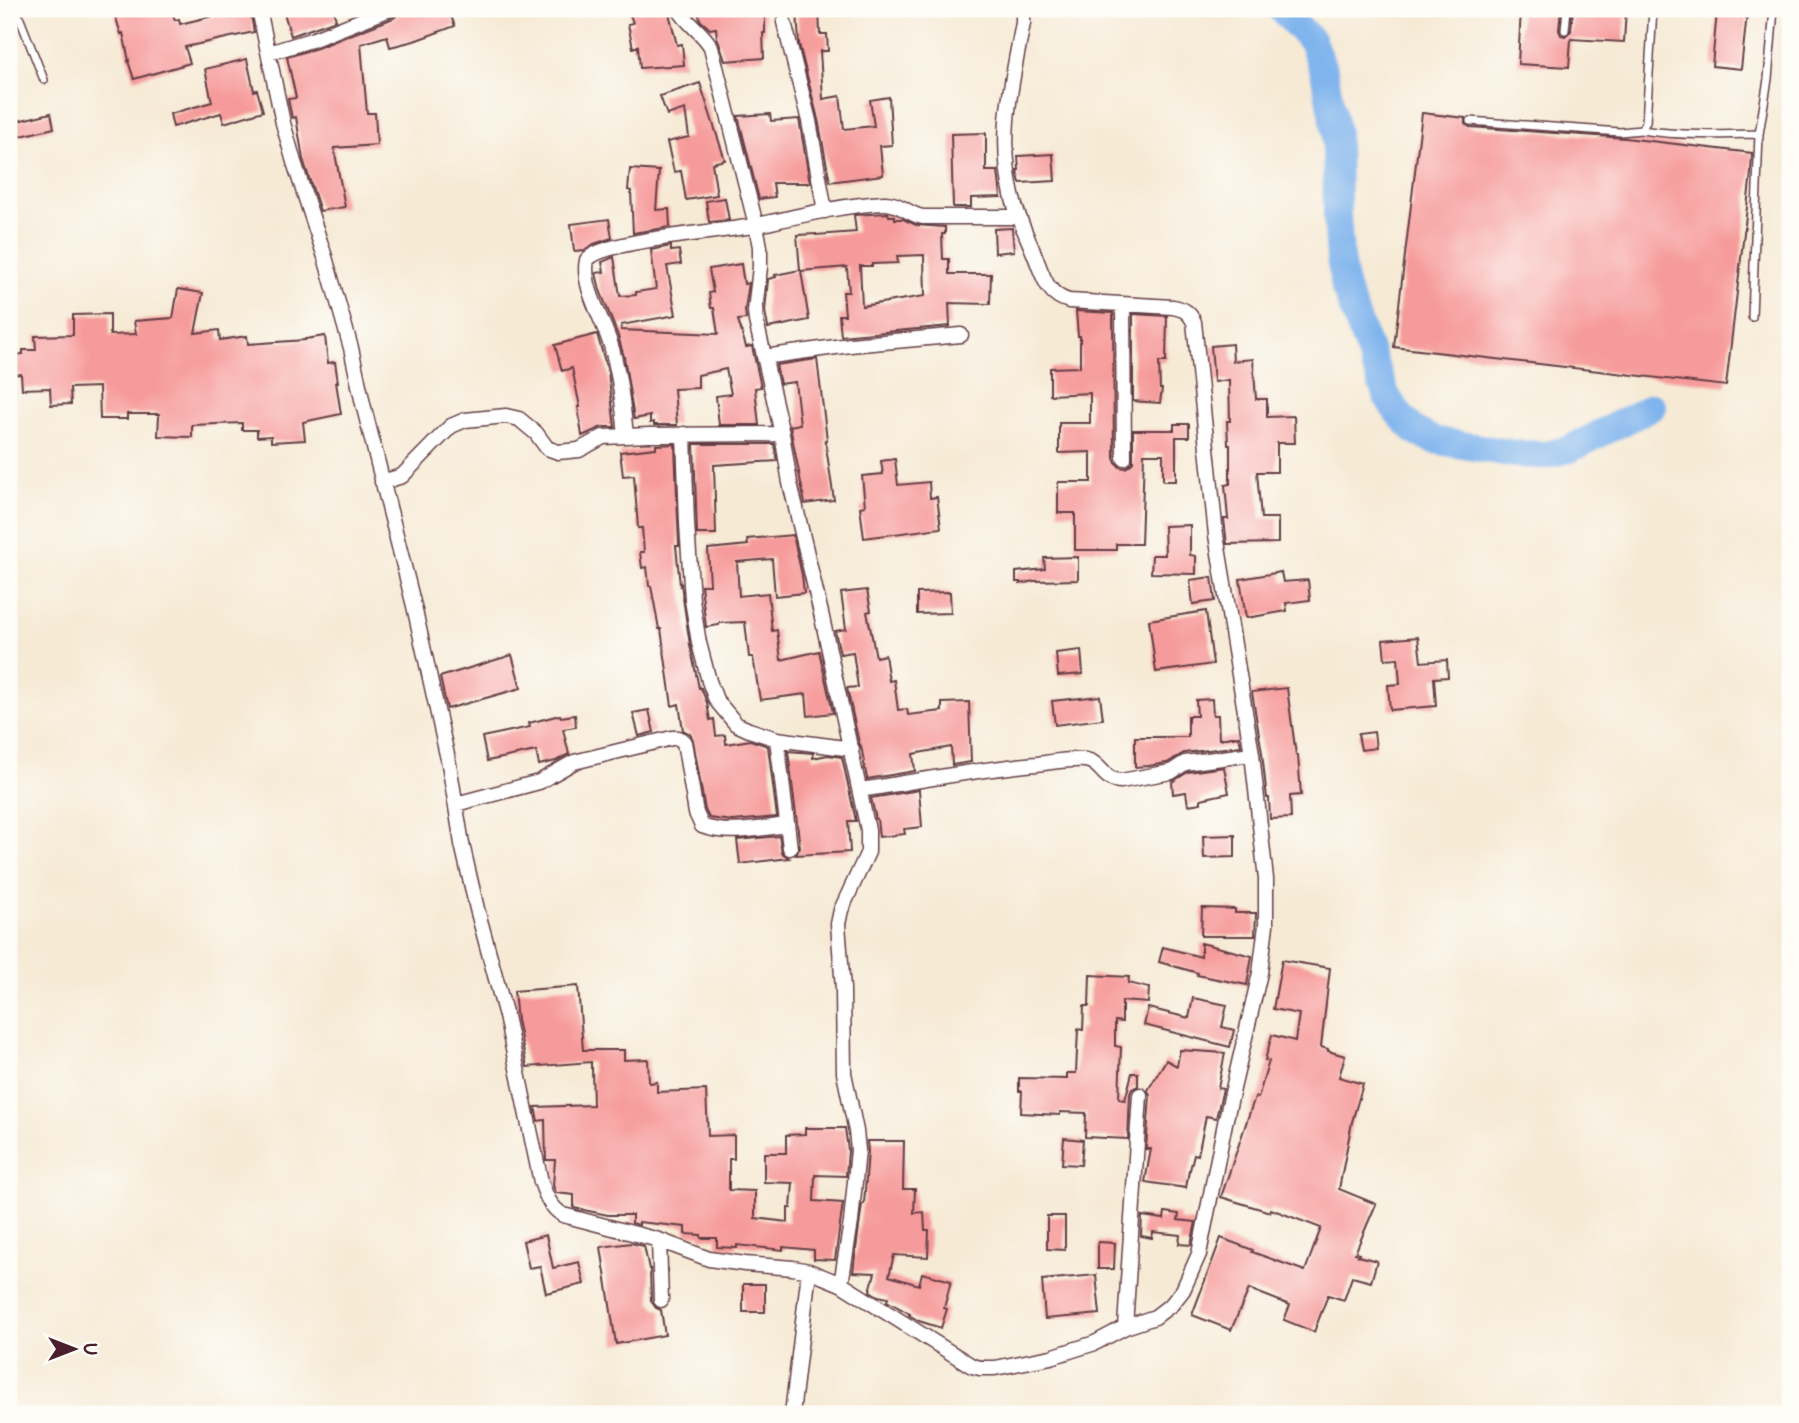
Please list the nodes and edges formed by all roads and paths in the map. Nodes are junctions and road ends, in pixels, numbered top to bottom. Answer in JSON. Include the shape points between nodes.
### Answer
{"nodes":[{"id":1,"x":16,"y":9,"type":"edge"},
{"id":2,"x":259,"y":9,"type":"edge"},
{"id":3,"x":390,"y":9,"type":"edge"},
{"id":4,"x":679,"y":9,"type":"edge"},
{"id":5,"x":1023,"y":9,"type":"edge"},
{"id":6,"x":1567,"y":9,"type":"edge"},
{"id":7,"x":1653,"y":9,"type":"edge"},
{"id":8,"x":1774,"y":9,"type":"edge"},
{"id":9,"x":784,"y":22,"type":"dead end"},
{"id":10,"x":1565,"y":30,"type":"dead end"},
{"id":11,"x":269,"y":53,"type":"junction"},
{"id":12,"x":44,"y":80,"type":"dead end"},
{"id":13,"x":1470,"y":121,"type":"dead end"},
{"id":14,"x":1641,"y":130,"type":"junction"},
{"id":15,"x":1759,"y":134,"type":"junction"},
{"id":16,"x":825,"y":211,"type":"junction"},
{"id":17,"x":1018,"y":217,"type":"junction"},
{"id":18,"x":757,"y":225,"type":"junction"},
{"id":19,"x":1123,"y":304,"type":"junction"},
{"id":20,"x":1752,"y":317,"type":"dead end"},
{"id":21,"x":961,"y":335,"type":"dead end"},
{"id":22,"x":764,"y":357,"type":"junction"},
{"id":23,"x":684,"y":434,"type":"junction"},
{"id":24,"x":782,"y":434,"type":"junction"},
{"id":25,"x":626,"y":436,"type":"junction"},
{"id":26,"x":1124,"y":458,"type":"dead end"},
{"id":27,"x":382,"y":482,"type":"junction"},
{"id":28,"x":777,"y":738,"type":"junction"},
{"id":29,"x":852,"y":750,"type":"junction"},
{"id":30,"x":1252,"y":754,"type":"junction"},
{"id":31,"x":860,"y":790,"type":"junction"},
{"id":32,"x":456,"y":804,"type":"junction"},
{"id":33,"x":787,"y":825,"type":"junction"},
{"id":34,"x":790,"y":848,"type":"dead end"},
{"id":35,"x":1140,"y":1095,"type":"dead end"},
{"id":36,"x":659,"y":1240,"type":"junction"},
{"id":37,"x":809,"y":1271,"type":"junction"},
{"id":38,"x":841,"y":1284,"type":"junction"},
{"id":39,"x":661,"y":1300,"type":"dead end"},
{"id":40,"x":1125,"y":1327,"type":"junction"},
{"id":41,"x":792,"y":1414,"type":"edge"}],
"edges":[{"from":1,"to":12,"type":"lane"},
{"from":2,"to":11,"type":"street"},
{"from":3,"to":11,"type":"street"},
{"from":4,"to":18,"type":"street","via":[[711,47]]},
{"from":5,"to":17,"type":"street","via":[[1007,113],[1009,179]]},
{"from":6,"to":10,"type":"lane"},
{"from":7,"to":14,"type":"lane","via":[[1646,122]]},
{"from":8,"to":15,"type":"lane"},
{"from":9,"to":16,"type":"street"},
{"from":11,"to":27,"type":"street","via":[[283,123],[351,348]]},
{"from":13,"to":14,"type":"lane"},
{"from":14,"to":15,"type":"lane","via":[[1704,136]]},
{"from":15,"to":20,"type":"lane"},
{"from":16,"to":17,"type":"street","via":[[888,203],[923,217]]},
{"from":16,"to":18,"type":"street"},
{"from":17,"to":19,"type":"street","via":[[1048,288],[1060,299]]},
{"from":18,"to":22,"type":"street","via":[[761,256],[755,311]]},
{"from":18,"to":25,"type":"street","via":[[608,248],[587,260],[588,282],[618,375]]},
{"from":19,"to":26,"type":"street"},
{"from":19,"to":30,"type":"street","via":[[1184,309],[1194,322],[1216,535]]},
{"from":21,"to":22,"type":"street"},
{"from":22,"to":24,"type":"street"},
{"from":23,"to":24,"type":"street"},
{"from":23,"to":25,"type":"street"},
{"from":23,"to":28,"type":"street","via":[[692,600],[709,681],[716,700],[736,724]]},
{"from":24,"to":29,"type":"street"},
{"from":25,"to":27,"type":"street","via":[[558,452],[547,448],[519,419],[465,420],[450,426],[402,476]]},
{"from":27,"to":32,"type":"street"},
{"from":28,"to":29,"type":"street"},
{"from":28,"to":33,"type":"street"},
{"from":29,"to":31,"type":"street"},
{"from":30,"to":31,"type":"street","via":[[1185,763],[1171,772],[1121,780],[1108,778],[1093,762],[1079,760],[997,767]]},
{"from":30,"to":40,"type":"street","via":[[1266,879],[1266,925],[1260,973],[1199,1254],[1172,1304],[1154,1317]]},
{"from":31,"to":38,"type":"street","via":[[868,852],[838,924],[844,1073],[858,1150]]},
{"from":32,"to":33,"type":"street","via":[[539,782],[574,762],[679,738],[684,743],[702,826],[725,831]]},
{"from":32,"to":36,"type":"street","via":[[545,1193],[563,1215]]},
{"from":33,"to":34,"type":"street"},
{"from":35,"to":40,"type":"street"},
{"from":36,"to":37,"type":"street","via":[[709,1259]]},
{"from":36,"to":39,"type":"street"},
{"from":37,"to":38,"type":"street"},
{"from":37,"to":41,"type":"street"},
{"from":38,"to":40,"type":"street","via":[[972,1367],[995,1368],[1051,1357],[1095,1343]]}]}
